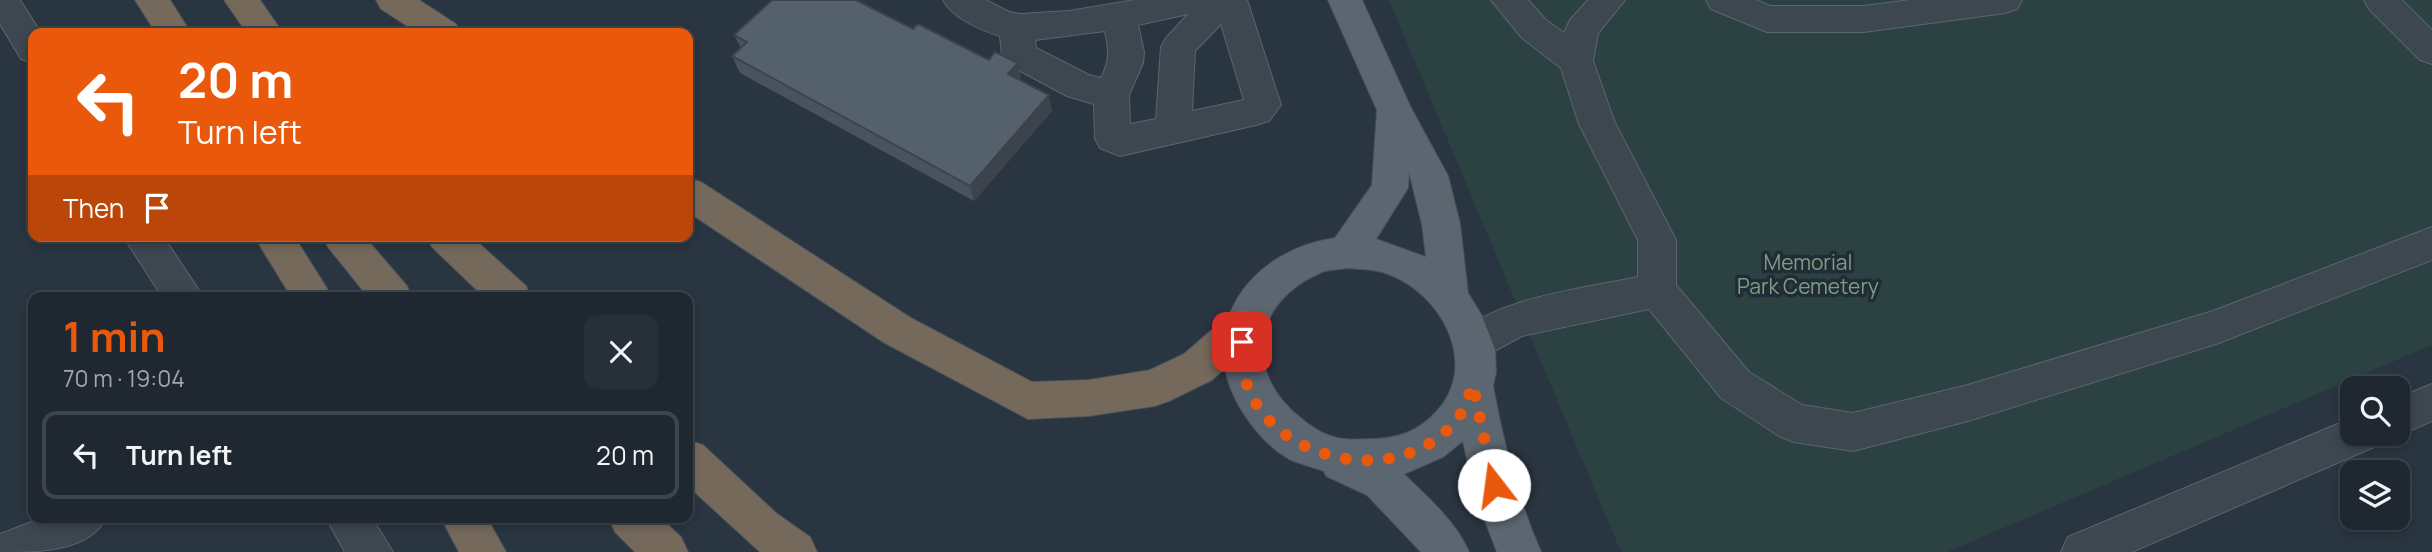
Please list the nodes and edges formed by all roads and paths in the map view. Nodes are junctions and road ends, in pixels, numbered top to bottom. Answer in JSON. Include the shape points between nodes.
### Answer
{"nodes":[{"id":1,"x":4,"y":0,"type":"edge"},
{"id":2,"x":152,"y":0,"type":"edge"},
{"id":3,"x":241,"y":0,"type":"edge"},
{"id":4,"x":393,"y":0,"type":"edge"},
{"id":5,"x":960,"y":0,"type":"edge"},
{"id":6,"x":1197,"y":0,"type":"edge"},
{"id":7,"x":1223,"y":0,"type":"edge"},
{"id":8,"x":1230,"y":0,"type":"edge"},
{"id":9,"x":1346,"y":0,"type":"edge"},
{"id":10,"x":1508,"y":0,"type":"edge"},
{"id":11,"x":1608,"y":0,"type":"edge"},
{"id":12,"x":1723,"y":0,"type":"edge"},
{"id":13,"x":2004,"y":0,"type":"edge"},
{"id":14,"x":2381,"y":0,"type":"edge"},
{"id":15,"x":1119,"y":15,"type":"junction"},
{"id":16,"x":1016,"y":26,"type":"junction"},
{"id":17,"x":171,"y":28,"type":"edge"},
{"id":18,"x":261,"y":28,"type":"edge"},
{"id":19,"x":436,"y":28,"type":"edge"},
{"id":20,"x":28,"y":41,"type":"edge"},
{"id":21,"x":2432,"y":51,"type":"edge"},
{"id":22,"x":1576,"y":61,"type":"junction"},
{"id":23,"x":1111,"y":94,"type":"junction"},
{"id":24,"x":1394,"y":109,"type":"junction"},
{"id":25,"x":1173,"y":129,"type":"junction"},
{"id":26,"x":693,"y":195,"type":"edge"},
{"id":27,"x":146,"y":242,"type":"edge"},
{"id":28,"x":277,"y":242,"type":"edge"},
{"id":29,"x":346,"y":242,"type":"edge"},
{"id":30,"x":451,"y":242,"type":"edge"},
{"id":31,"x":2432,"y":243,"type":"edge"},
{"id":32,"x":1346,"y":252,"type":"junction"},
{"id":33,"x":1657,"y":290,"type":"junction"},
{"id":34,"x":181,"y":292,"type":"edge"},
{"id":35,"x":310,"y":292,"type":"edge"},
{"id":36,"x":388,"y":292,"type":"edge"},
{"id":37,"x":506,"y":292,"type":"edge"},
{"id":38,"x":1449,"y":295,"type":"junction"},
{"id":39,"x":1244,"y":326,"type":"junction"},
{"id":40,"x":1474,"y":344,"type":"junction"},
{"id":41,"x":1473,"y":385,"type":"junction"},
{"id":42,"x":2432,"y":402,"type":"edge"},
{"id":43,"x":2410,"y":412,"type":"edge"},
{"id":44,"x":2340,"y":442,"type":"edge"},
{"id":45,"x":1333,"y":458,"type":"junction"},
{"id":46,"x":693,"y":464,"type":"edge"},
{"id":47,"x":75,"y":523,"type":"edge"},
{"id":48,"x":350,"y":523,"type":"edge"},
{"id":49,"x":465,"y":523,"type":"edge"},
{"id":50,"x":635,"y":523,"type":"edge"},
{"id":51,"x":7,"y":552,"type":"edge"},
{"id":52,"x":371,"y":552,"type":"edge"},
{"id":53,"x":484,"y":552,"type":"edge"},
{"id":54,"x":666,"y":552,"type":"edge"},
{"id":55,"x":795,"y":552,"type":"edge"},
{"id":56,"x":1447,"y":552,"type":"edge"},
{"id":57,"x":1520,"y":552,"type":"edge"},
{"id":58,"x":2083,"y":552,"type":"edge"}],
"edges":[{"from":1,"to":20,"type":"street"},
{"from":2,"to":17,"type":"highway"},
{"from":3,"to":18,"type":"highway"},
{"from":4,"to":19,"type":"highway"},
{"from":5,"to":16,"type":"street","via":[[1003,24]]},
{"from":6,"to":15,"type":"street"},
{"from":7,"to":25,"type":"street","via":[[1178,47]]},
{"from":8,"to":25,"type":"street","via":[[1263,105],[1256,111]]},
{"from":9,"to":24,"type":"main road"},
{"from":10,"to":22,"type":"street","via":[[1534,29]]},
{"from":11,"to":22,"type":"street","via":[[1582,29]]},
{"from":12,"to":13,"type":"street","via":[[1767,19],[1864,19]]},
{"from":14,"to":21,"type":"street"},
{"from":15,"to":16,"type":"street"},
{"from":15,"to":23,"type":"street","via":[[1126,63]]},
{"from":16,"to":23,"type":"street","via":[[1019,55],[1079,86]]},
{"from":22,"to":33,"type":"street","via":[[1597,124],[1657,240]]},
{"from":23,"to":25,"type":"street","via":[[1113,138],[1121,141]]},
{"from":24,"to":32,"type":"main road","via":[[1390,188]]},
{"from":24,"to":38,"type":"main road","via":[[1430,176]]},
{"from":26,"to":39,"type":"highway","via":[[897,330],[1028,401],[1155,388],[1198,368]]},
{"from":27,"to":34,"type":"street"},
{"from":28,"to":35,"type":"highway"},
{"from":29,"to":36,"type":"highway"},
{"from":30,"to":37,"type":"highway"},
{"from":31,"to":33,"type":"street","via":[[2216,327],[1968,403],[1853,432],[1794,423],[1735,385]]},
{"from":32,"to":38,"type":"main road","via":[[1402,262]]},
{"from":32,"to":39,"type":"main road","via":[[1312,258],[1282,274],[1258,297]]},
{"from":33,"to":40,"type":"street","via":[[1513,321]]},
{"from":38,"to":40,"type":"main road","via":[[1465,318]]},
{"from":39,"to":45,"type":"main road","via":[[1240,358],[1249,391],[1269,420],[1298,444]]},
{"from":40,"to":41,"type":"main road"},
{"from":41,"to":45,"type":"main road","via":[[1461,414],[1437,439],[1407,455],[1371,462]]},
{"from":41,"to":57,"type":"main road","via":[[1487,463],[1507,530]]},
{"from":42,"to":43,"type":"street"},
{"from":44,"to":58,"type":"street"},
{"from":45,"to":56,"type":"main road","via":[[1382,481]]},
{"from":46,"to":55,"type":"highway"},
{"from":47,"to":51,"type":"street"},
{"from":48,"to":52,"type":"street"},
{"from":49,"to":53,"type":"highway"},
{"from":50,"to":54,"type":"highway"}]}
